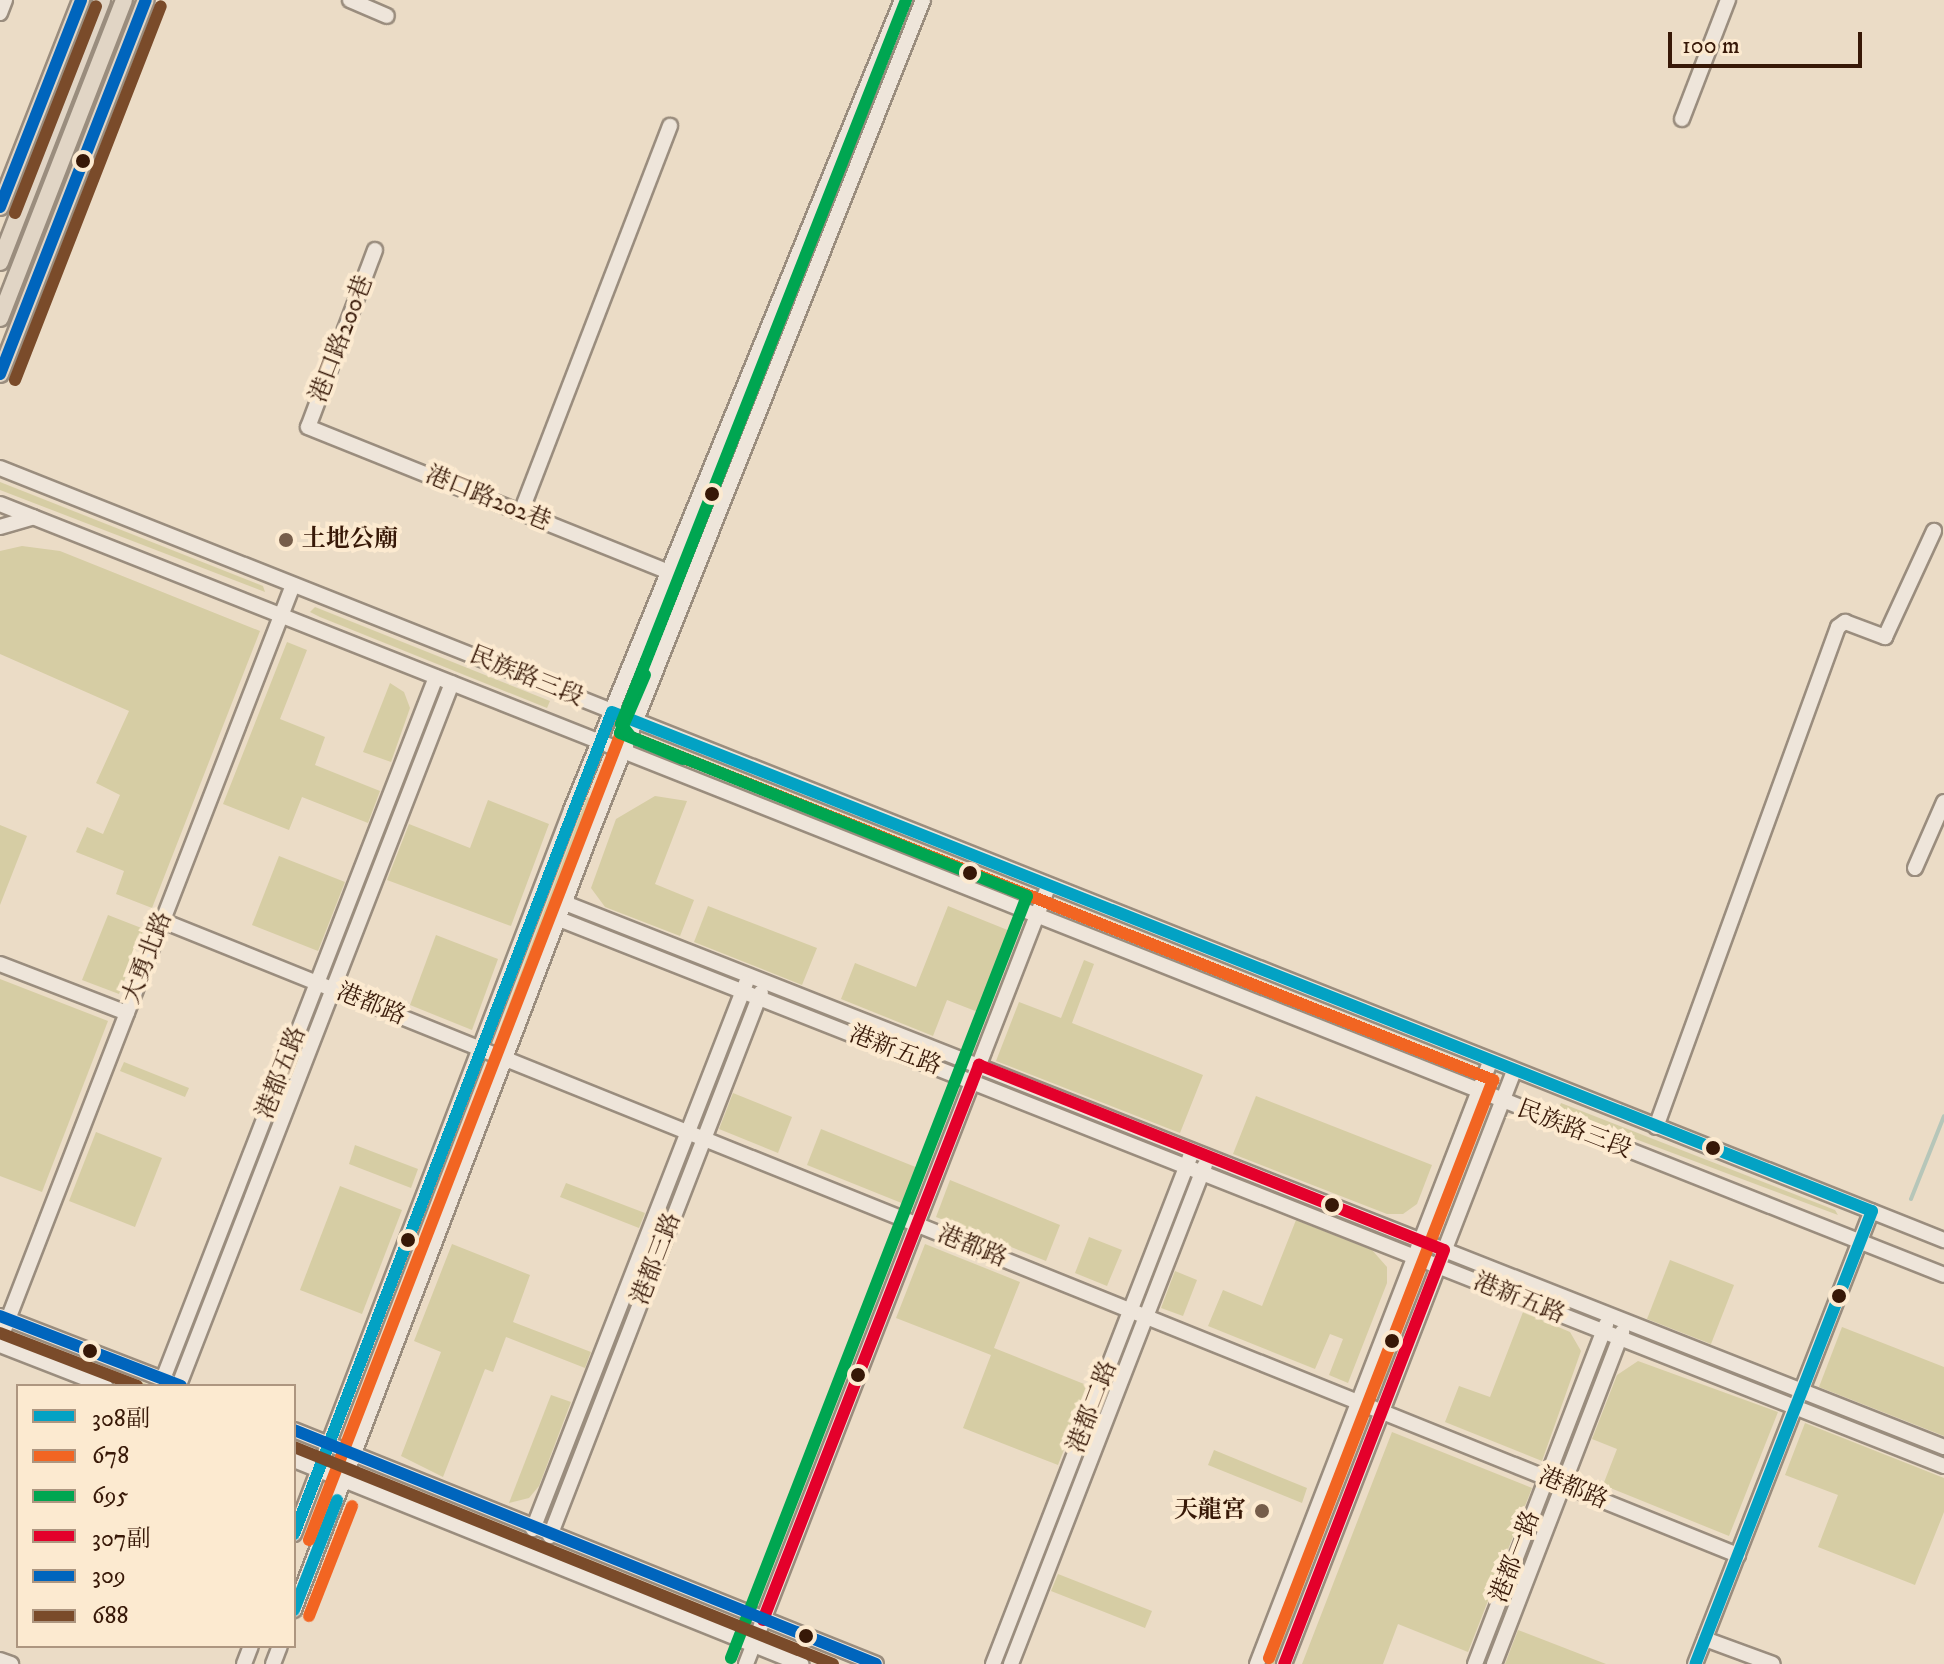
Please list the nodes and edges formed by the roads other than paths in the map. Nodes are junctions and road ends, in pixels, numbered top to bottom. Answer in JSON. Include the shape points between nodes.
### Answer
{"nodes":[{"id":1,"x":5,"y":0,"type":"edge"},
{"id":2,"x":81,"y":0,"type":"edge"},
{"id":3,"x":102,"y":0,"type":"edge"},
{"id":4,"x":124,"y":0,"type":"edge"},
{"id":5,"x":146,"y":0,"type":"edge"},
{"id":6,"x":350,"y":0,"type":"edge"},
{"id":7,"x":902,"y":0,"type":"edge"},
{"id":8,"x":923,"y":0,"type":"edge"},
{"id":9,"x":1728,"y":0,"type":"edge"},
{"id":10,"x":0,"y":13,"type":"edge"},
{"id":11,"x":387,"y":16,"type":"dead end"},
{"id":12,"x":1682,"y":119,"type":"dead end"},
{"id":13,"x":670,"y":126,"type":"dead end"},
{"id":14,"x":0,"y":207,"type":"edge"},
{"id":15,"x":375,"y":250,"type":"dead end"},
{"id":16,"x":0,"y":262,"type":"edge"},
{"id":17,"x":0,"y":318,"type":"edge"},
{"id":18,"x":0,"y":374,"type":"edge"},
{"id":19,"x":308,"y":427,"type":"joint"},
{"id":20,"x":0,"y":468,"type":"edge"},
{"id":21,"x":0,"y":504,"type":"edge"},
{"id":22,"x":521,"y":512,"type":"junction"},
{"id":23,"x":34,"y":517,"type":"junction"},
{"id":24,"x":0,"y":527,"type":"edge"},
{"id":25,"x":1934,"y":531,"type":"dead end"},
{"id":26,"x":668,"y":572,"type":"junction"},
{"id":27,"x":293,"y":585,"type":"junction"},
{"id":28,"x":281,"y":615,"type":"junction"},
{"id":29,"x":436,"y":677,"type":"junction"},
{"id":30,"x":452,"y":683,"type":"junction"},
{"id":31,"x":612,"y":712,"type":"junction"},
{"id":32,"x":637,"y":722,"type":"junction"},
{"id":33,"x":599,"y":742,"type":"junction"},
{"id":34,"x":624,"y":752,"type":"junction"},
{"id":35,"x":1944,"y":802,"type":"edge"},
{"id":36,"x":1915,"y":868,"type":"dead end"},
{"id":37,"x":1048,"y":887,"type":"junction"},
{"id":38,"x":565,"y":903,"type":"junction"},
{"id":39,"x":1037,"y":917,"type":"junction"},
{"id":40,"x":559,"y":919,"type":"junction"},
{"id":41,"x":163,"y":921,"type":"junction"},
{"id":42,"x":0,"y":964,"type":"edge"},
{"id":43,"x":749,"y":975,"type":"junction"},
{"id":44,"x":765,"y":981,"type":"junction"},
{"id":45,"x":317,"y":983,"type":"junction"},
{"id":46,"x":333,"y":990,"type":"junction"},
{"id":47,"x":743,"y":991,"type":"junction"},
{"id":48,"x":759,"y":998,"type":"junction"},
{"id":49,"x":127,"y":1013,"type":"junction"},
{"id":50,"x":481,"y":1049,"type":"junction"},
{"id":51,"x":506,"y":1059,"type":"junction"},
{"id":52,"x":1490,"y":1062,"type":"junction"},
{"id":53,"x":979,"y":1065,"type":"junction"},
{"id":54,"x":1514,"y":1071,"type":"junction"},
{"id":55,"x":973,"y":1082,"type":"junction"},
{"id":56,"x":1478,"y":1092,"type":"junction"},
{"id":57,"x":1502,"y":1101,"type":"junction"},
{"id":58,"x":1656,"y":1127,"type":"junction"},
{"id":59,"x":688,"y":1133,"type":"junction"},
{"id":60,"x":704,"y":1139,"type":"junction"},
{"id":61,"x":1193,"y":1149,"type":"junction"},
{"id":62,"x":1209,"y":1156,"type":"junction"},
{"id":63,"x":1186,"y":1166,"type":"junction"},
{"id":64,"x":1202,"y":1172,"type":"junction"},
{"id":65,"x":1872,"y":1211,"type":"junction"},
{"id":66,"x":917,"y":1225,"type":"junction"},
{"id":67,"x":1421,"y":1240,"type":"junction"},
{"id":68,"x":1944,"y":1240,"type":"edge"},
{"id":69,"x":1860,"y":1242,"type":"junction"},
{"id":70,"x":1444,"y":1250,"type":"junction"},
{"id":71,"x":1415,"y":1257,"type":"junction"},
{"id":72,"x":1438,"y":1267,"type":"junction"},
{"id":73,"x":1944,"y":1275,"type":"edge"},
{"id":74,"x":1130,"y":1311,"type":"junction"},
{"id":75,"x":1609,"y":1316,"type":"junction"},
{"id":76,"x":1146,"y":1317,"type":"junction"},
{"id":77,"x":1626,"y":1322,"type":"junction"},
{"id":78,"x":2,"y":1330,"type":"edge"},
{"id":79,"x":1603,"y":1332,"type":"junction"},
{"id":80,"x":1619,"y":1339,"type":"junction"},
{"id":81,"x":163,"y":1379,"type":"junction"},
{"id":82,"x":101,"y":1384,"type":"edge"},
{"id":83,"x":175,"y":1384,"type":"edge"},
{"id":84,"x":181,"y":1384,"type":"edge"},
{"id":85,"x":1802,"y":1391,"type":"junction"},
{"id":86,"x":1358,"y":1403,"type":"junction"},
{"id":87,"x":1795,"y":1408,"type":"junction"},
{"id":88,"x":1382,"y":1412,"type":"junction"},
{"id":89,"x":296,"y":1432,"type":"edge"},
{"id":90,"x":1944,"y":1447,"type":"edge"},
{"id":91,"x":324,"y":1458,"type":"junction"},
{"id":92,"x":296,"y":1460,"type":"edge"},
{"id":93,"x":1944,"y":1466,"type":"edge"},
{"id":94,"x":348,"y":1469,"type":"junction"},
{"id":95,"x":1547,"y":1479,"type":"junction"},
{"id":96,"x":1563,"y":1485,"type":"junction"},
{"id":97,"x":296,"y":1529,"type":"edge"},
{"id":98,"x":533,"y":1529,"type":"junction"},
{"id":99,"x":550,"y":1536,"type":"junction"},
{"id":100,"x":1738,"y":1555,"type":"junction"},
{"id":101,"x":296,"y":1605,"type":"edge"},
{"id":102,"x":763,"y":1620,"type":"junction"},
{"id":103,"x":1705,"y":1639,"type":"junction"},
{"id":104,"x":753,"y":1645,"type":"junction"},
{"id":105,"x":0,"y":1660,"type":"edge"},
{"id":106,"x":11,"y":1664,"type":"edge"},
{"id":107,"x":746,"y":1664,"type":"edge"},
{"id":108,"x":801,"y":1664,"type":"edge"},
{"id":109,"x":876,"y":1664,"type":"edge"},
{"id":110,"x":993,"y":1664,"type":"edge"},
{"id":111,"x":1011,"y":1664,"type":"edge"},
{"id":112,"x":1257,"y":1664,"type":"edge"},
{"id":113,"x":1284,"y":1664,"type":"edge"},
{"id":114,"x":1475,"y":1664,"type":"edge"},
{"id":115,"x":1494,"y":1664,"type":"edge"},
{"id":116,"x":1695,"y":1664,"type":"edge"},
{"id":117,"x":1773,"y":1664,"type":"edge"}],
"edges":[{"from":1,"to":10,"type":"street"},
{"from":2,"to":14,"type":"main road"},
{"from":3,"to":16,"type":"main road"},
{"from":4,"to":17,"type":"main road"},
{"from":5,"to":18,"type":"main road"},
{"from":6,"to":11,"type":"street"},
{"from":7,"to":26,"type":"street"},
{"from":8,"to":32,"type":"street"},
{"from":9,"to":12,"type":"street"},
{"from":13,"to":22,"type":"street"},
{"from":15,"to":19,"type":"street","name":"港口路200巷"},
{"from":19,"to":22,"type":"street","name":"港口路202巷"},
{"from":20,"to":27,"type":"street","name":"民族路三段"},
{"from":21,"to":23,"type":"street","name":"民族路三段"},
{"from":22,"to":26,"type":"street","name":"港口路202巷"},
{"from":23,"to":24,"type":"street"},
{"from":23,"to":28,"type":"street","name":"民族路三段"},
{"from":25,"to":58,"type":"street","via":[[1885,637],[1845,622],[1838,627]]},
{"from":26,"to":31,"type":"street"},
{"from":27,"to":28,"type":"street","name":"大勇北路"},
{"from":27,"to":31,"type":"street","name":"民族路三段"},
{"from":28,"to":29,"type":"street","name":"民族路三段"},
{"from":28,"to":41,"type":"street","name":"大勇北路"},
{"from":29,"to":30,"type":"street","name":"民族路三段"},
{"from":29,"to":45,"type":"street","name":"港都五路"},
{"from":30,"to":33,"type":"street","name":"民族路三段"},
{"from":30,"to":46,"type":"street","name":"港都五路"},
{"from":31,"to":32,"type":"street","name":"民族路三段"},
{"from":31,"to":33,"type":"street"},
{"from":32,"to":34,"type":"street"},
{"from":32,"to":37,"type":"street","name":"民族路三段"},
{"from":33,"to":34,"type":"street","name":"民族路三段"},
{"from":33,"to":50,"type":"street"},
{"from":34,"to":38,"type":"street"},
{"from":34,"to":39,"type":"street","name":"民族路三段"},
{"from":35,"to":36,"type":"street"},
{"from":37,"to":39,"type":"street"},
{"from":37,"to":52,"type":"street","name":"民族路三段"},
{"from":38,"to":40,"type":"street"},
{"from":38,"to":43,"type":"street","name":"港新五路"},
{"from":39,"to":53,"type":"street"},
{"from":39,"to":56,"type":"street","name":"民族路三段"},
{"from":40,"to":47,"type":"street","name":"港新五路"},
{"from":40,"to":51,"type":"street"},
{"from":41,"to":45,"type":"street","name":"港都路"},
{"from":41,"to":49,"type":"street","name":"大勇北路"},
{"from":42,"to":49,"type":"street"},
{"from":43,"to":44,"type":"street","name":"港新五路"},
{"from":43,"to":47,"type":"street","name":"港都三路"},
{"from":44,"to":48,"type":"street","name":"港都三路"},
{"from":44,"to":53,"type":"street","name":"港新五路"},
{"from":45,"to":46,"type":"street","name":"港都路"},
{"from":45,"to":81,"type":"street","name":"港都五路"},
{"from":46,"to":50,"type":"street","name":"港都路"},
{"from":46,"to":84,"type":"street","name":"港都五路"},
{"from":47,"to":48,"type":"street","name":"港新五路"},
{"from":47,"to":59,"type":"street","name":"港都三路"},
{"from":48,"to":55,"type":"street","name":"港新五路"},
{"from":48,"to":60,"type":"street","name":"港都三路"},
{"from":49,"to":78,"type":"street","name":"大勇北路"},
{"from":50,"to":51,"type":"street","name":"港都路"},
{"from":50,"to":91,"type":"street"},
{"from":51,"to":59,"type":"street","name":"港都路"},
{"from":51,"to":94,"type":"street"},
{"from":52,"to":54,"type":"street","name":"民族路三段"},
{"from":52,"to":56,"type":"street"},
{"from":53,"to":55,"type":"street"},
{"from":53,"to":61,"type":"street","name":"港新五路"},
{"from":54,"to":57,"type":"street"},
{"from":54,"to":58,"type":"street","name":"民族路三段"},
{"from":55,"to":63,"type":"street","name":"港新五路"},
{"from":55,"to":66,"type":"street"},
{"from":56,"to":57,"type":"street","name":"民族路三段"},
{"from":56,"to":67,"type":"street"},
{"from":57,"to":69,"type":"street","name":"民族路三段"},
{"from":57,"to":70,"type":"street"},
{"from":58,"to":65,"type":"street","name":"民族路三段"},
{"from":59,"to":60,"type":"street","name":"港都路"},
{"from":59,"to":98,"type":"street","name":"港都三路"},
{"from":60,"to":66,"type":"street","name":"港都路"},
{"from":60,"to":99,"type":"street","name":"港都三路"},
{"from":61,"to":62,"type":"street","name":"港新五路"},
{"from":61,"to":63,"type":"street","name":"港都二路"},
{"from":62,"to":64,"type":"street","name":"港都二路"},
{"from":62,"to":67,"type":"street","name":"港新五路"},
{"from":63,"to":64,"type":"street","name":"港新五路"},
{"from":63,"to":74,"type":"street","name":"港都二路"},
{"from":64,"to":71,"type":"street","name":"港新五路"},
{"from":64,"to":76,"type":"street","name":"港都二路"},
{"from":65,"to":68,"type":"street","name":"民族路三段"},
{"from":65,"to":69,"type":"street"},
{"from":66,"to":74,"type":"street","name":"港都路"},
{"from":66,"to":102,"type":"street"},
{"from":67,"to":70,"type":"street","name":"港新五路"},
{"from":67,"to":71,"type":"street"},
{"from":69,"to":73,"type":"street","name":"民族路三段"},
{"from":69,"to":85,"type":"street"},
{"from":70,"to":72,"type":"street"},
{"from":70,"to":75,"type":"street","name":"港新五路"},
{"from":71,"to":72,"type":"street","name":"港新五路"},
{"from":71,"to":86,"type":"street"},
{"from":72,"to":79,"type":"street","name":"港新五路"},
{"from":72,"to":88,"type":"street"},
{"from":74,"to":76,"type":"street","name":"港都路"},
{"from":74,"to":110,"type":"street","name":"港都二路"},
{"from":75,"to":77,"type":"street","name":"港新五路"},
{"from":75,"to":79,"type":"street","name":"港都一路"},
{"from":76,"to":86,"type":"street","name":"港都路"},
{"from":76,"to":111,"type":"street","name":"港都二路"},
{"from":77,"to":80,"type":"street","name":"港都一路"},
{"from":77,"to":85,"type":"street","name":"港新五路"},
{"from":78,"to":81,"type":"street"},
{"from":78,"to":82,"type":"street"},
{"from":79,"to":80,"type":"street","name":"港新五路"},
{"from":79,"to":95,"type":"street","name":"港都一路"},
{"from":80,"to":87,"type":"street","name":"港新五路"},
{"from":80,"to":96,"type":"street","name":"港都一路"},
{"from":81,"to":83,"type":"street"},
{"from":85,"to":87,"type":"street"},
{"from":85,"to":90,"type":"street","name":"港新五路"},
{"from":86,"to":88,"type":"street","name":"港都路"},
{"from":86,"to":112,"type":"street"},
{"from":87,"to":93,"type":"street","name":"港新五路"},
{"from":87,"to":100,"type":"street"},
{"from":88,"to":95,"type":"street","name":"港都路"},
{"from":88,"to":113,"type":"street"},
{"from":89,"to":91,"type":"street"},
{"from":91,"to":92,"type":"street"},
{"from":91,"to":94,"type":"street"},
{"from":91,"to":94,"type":"street"},
{"from":91,"to":97,"type":"street"},
{"from":94,"to":98,"type":"street"},
{"from":94,"to":101,"type":"street"},
{"from":94,"to":104,"type":"street"},
{"from":95,"to":96,"type":"street","name":"港都路"},
{"from":95,"to":114,"type":"street","name":"港都一路"},
{"from":96,"to":100,"type":"street","name":"港都路"},
{"from":96,"to":115,"type":"street","name":"港都一路"},
{"from":98,"to":99,"type":"street"},
{"from":99,"to":102,"type":"street"},
{"from":100,"to":103,"type":"street"},
{"from":102,"to":104,"type":"street"},
{"from":102,"to":109,"type":"street"},
{"from":103,"to":116,"type":"street"},
{"from":103,"to":117,"type":"street"},
{"from":104,"to":107,"type":"street"},
{"from":104,"to":108,"type":"street"},
{"from":105,"to":106,"type":"street"}]}
